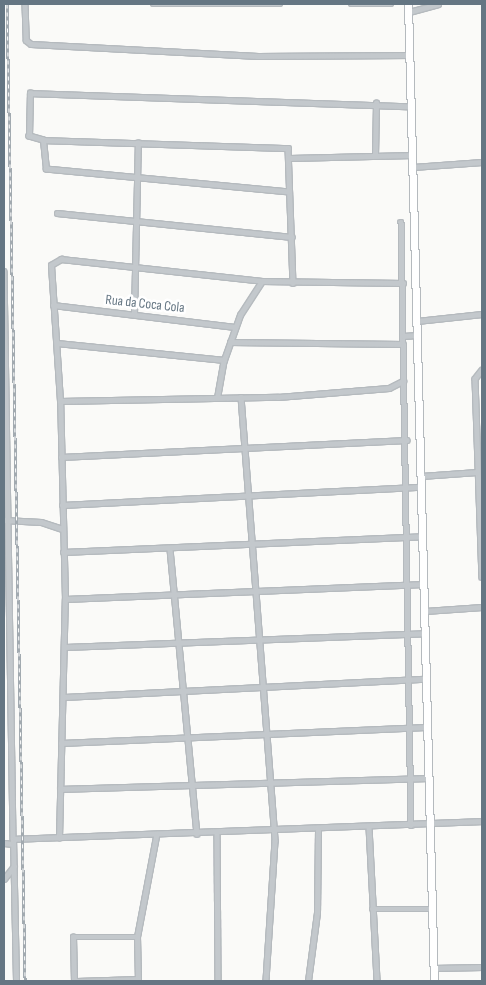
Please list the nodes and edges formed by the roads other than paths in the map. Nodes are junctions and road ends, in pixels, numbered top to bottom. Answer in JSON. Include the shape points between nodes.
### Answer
{"nodes":[{"id":1,"x":25,"y":4,"type":"edge"},
{"id":2,"x":153,"y":4,"type":"edge"},
{"id":3,"x":280,"y":4,"type":"edge"},
{"id":4,"x":351,"y":4,"type":"edge"},
{"id":5,"x":391,"y":4,"type":"edge"},
{"id":6,"x":408,"y":4,"type":"edge"},
{"id":7,"x":438,"y":4,"type":"edge"},
{"id":8,"x":409,"y":12,"type":"junction"},
{"id":9,"x":410,"y":55,"type":"junction"},
{"id":10,"x":376,"y":103,"type":"junction"},
{"id":11,"x":411,"y":106,"type":"junction"},
{"id":12,"x":43,"y":140,"type":"junction"},
{"id":13,"x":138,"y":143,"type":"junction"},
{"id":14,"x":413,"y":155,"type":"junction"},
{"id":15,"x":375,"y":156,"type":"junction"},
{"id":16,"x":290,"y":158,"type":"junction"},
{"id":17,"x":482,"y":162,"type":"edge"},
{"id":18,"x":413,"y":167,"type":"junction"},
{"id":19,"x":137,"y":176,"type":"junction"},
{"id":20,"x":289,"y":192,"type":"junction"},
{"id":21,"x":57,"y":212,"type":"dead end"},
{"id":22,"x":135,"y":222,"type":"junction"},
{"id":23,"x":401,"y":222,"type":"dead end"},
{"id":24,"x":292,"y":237,"type":"junction"},
{"id":25,"x":135,"y":266,"type":"junction"},
{"id":26,"x":4,"y":271,"type":"edge"},
{"id":27,"x":262,"y":281,"type":"junction"},
{"id":28,"x":294,"y":283,"type":"junction"},
{"id":29,"x":403,"y":283,"type":"junction"},
{"id":30,"x":4,"y":286,"type":"edge"},
{"id":31,"x":53,"y":305,"type":"junction"},
{"id":32,"x":134,"y":314,"type":"junction"},
{"id":33,"x":482,"y":314,"type":"edge"},
{"id":34,"x":417,"y":321,"type":"junction"},
{"id":35,"x":236,"y":327,"type":"junction"},
{"id":36,"x":418,"y":335,"type":"junction"},
{"id":37,"x":403,"y":336,"type":"junction"},
{"id":38,"x":230,"y":342,"type":"junction"},
{"id":39,"x":57,"y":344,"type":"junction"},
{"id":40,"x":403,"y":344,"type":"junction"},
{"id":41,"x":224,"y":360,"type":"junction"},
{"id":42,"x":482,"y":370,"type":"edge"},
{"id":43,"x":403,"y":381,"type":"junction"},
{"id":44,"x":5,"y":396,"type":"edge"},
{"id":45,"x":241,"y":397,"type":"junction"},
{"id":46,"x":217,"y":398,"type":"junction"},
{"id":47,"x":60,"y":400,"type":"junction"},
{"id":48,"x":480,"y":410,"type":"edge"},
{"id":49,"x":407,"y":440,"type":"junction"},
{"id":50,"x":245,"y":446,"type":"junction"},
{"id":51,"x":61,"y":457,"type":"junction"},
{"id":52,"x":477,"y":472,"type":"junction"},
{"id":53,"x":421,"y":476,"type":"junction"},
{"id":54,"x":408,"y":487,"type":"junction"},
{"id":55,"x":421,"y":487,"type":"junction"},
{"id":56,"x":249,"y":496,"type":"junction"},
{"id":57,"x":62,"y":505,"type":"junction"},
{"id":58,"x":6,"y":520,"type":"edge"},
{"id":59,"x":63,"y":529,"type":"junction"},
{"id":60,"x":423,"y":536,"type":"junction"},
{"id":61,"x":409,"y":537,"type":"junction"},
{"id":62,"x":481,"y":540,"type":"edge"},
{"id":63,"x":253,"y":545,"type":"junction"},
{"id":64,"x":170,"y":549,"type":"junction"},
{"id":65,"x":63,"y":552,"type":"junction"},
{"id":66,"x":482,"y":577,"type":"edge"},
{"id":67,"x":424,"y":584,"type":"junction"},
{"id":68,"x":409,"y":585,"type":"junction"},
{"id":69,"x":256,"y":592,"type":"junction"},
{"id":70,"x":174,"y":596,"type":"junction"},
{"id":71,"x":65,"y":599,"type":"junction"},
{"id":72,"x":482,"y":607,"type":"edge"},
{"id":73,"x":425,"y":611,"type":"junction"},
{"id":74,"x":425,"y":633,"type":"junction"},
{"id":75,"x":409,"y":636,"type":"junction"},
{"id":76,"x":260,"y":640,"type":"junction"},
{"id":77,"x":181,"y":643,"type":"junction"},
{"id":78,"x":65,"y":647,"type":"junction"},
{"id":79,"x":425,"y":679,"type":"junction"},
{"id":80,"x":410,"y":680,"type":"junction"},
{"id":81,"x":264,"y":686,"type":"junction"},
{"id":82,"x":184,"y":691,"type":"junction"},
{"id":83,"x":64,"y":697,"type":"junction"},
{"id":84,"x":4,"y":710,"type":"edge"},
{"id":85,"x":10,"y":716,"type":"junction"},
{"id":86,"x":411,"y":727,"type":"junction"},
{"id":87,"x":426,"y":727,"type":"junction"},
{"id":88,"x":264,"y":734,"type":"junction"},
{"id":89,"x":187,"y":739,"type":"junction"},
{"id":90,"x":61,"y":743,"type":"junction"},
{"id":91,"x":411,"y":778,"type":"junction"},
{"id":92,"x":427,"y":778,"type":"junction"},
{"id":93,"x":270,"y":783,"type":"junction"},
{"id":94,"x":193,"y":785,"type":"junction"},
{"id":95,"x":60,"y":789,"type":"junction"},
{"id":96,"x":482,"y":821,"type":"edge"},
{"id":97,"x":429,"y":824,"type":"junction"},
{"id":98,"x":411,"y":825,"type":"junction"},
{"id":99,"x":368,"y":827,"type":"junction"},
{"id":100,"x":318,"y":829,"type":"junction"},
{"id":101,"x":275,"y":832,"type":"junction"},
{"id":102,"x":197,"y":834,"type":"junction"},
{"id":103,"x":217,"y":834,"type":"junction"},
{"id":104,"x":156,"y":836,"type":"junction"},
{"id":105,"x":58,"y":838,"type":"junction"},
{"id":106,"x":13,"y":842,"type":"junction"},
{"id":107,"x":4,"y":844,"type":"edge"},
{"id":108,"x":14,"y":866,"type":"junction"},
{"id":109,"x":4,"y":879,"type":"edge"},
{"id":110,"x":372,"y":909,"type":"junction"},
{"id":111,"x":432,"y":909,"type":"junction"},
{"id":112,"x":137,"y":937,"type":"junction"},
{"id":113,"x":482,"y":967,"type":"edge"},
{"id":114,"x":433,"y":968,"type":"junction"},
{"id":115,"x":138,"y":980,"type":"edge"},
{"id":116,"x":16,"y":981,"type":"edge"},
{"id":117,"x":75,"y":981,"type":"edge"},
{"id":118,"x":218,"y":981,"type":"edge"},
{"id":119,"x":266,"y":981,"type":"edge"},
{"id":120,"x":308,"y":981,"type":"edge"},
{"id":121,"x":377,"y":981,"type":"edge"},
{"id":122,"x":434,"y":981,"type":"edge"}],
"edges":[{"from":1,"to":9,"type":"street","via":[[26,40],[31,44],[258,56]]},
{"from":2,"to":3,"type":"street"},
{"from":4,"to":5,"type":"street"},
{"from":6,"to":8,"type":"main road"},
{"from":7,"to":8,"type":"street"},
{"from":8,"to":9,"type":"main road"},
{"from":9,"to":11,"type":"main road"},
{"from":10,"to":11,"type":"street"},
{"from":10,"to":12,"type":"street","via":[[34,89],[28,99],[29,136]]},
{"from":10,"to":15,"type":"street"},
{"from":11,"to":14,"type":"main road"},
{"from":12,"to":13,"type":"street"},
{"from":12,"to":19,"type":"street","via":[[44,166],[48,170]]},
{"from":13,"to":16,"type":"street","via":[[287,147]]},
{"from":13,"to":19,"type":"street"},
{"from":14,"to":15,"type":"street"},
{"from":14,"to":18,"type":"main road"},
{"from":15,"to":16,"type":"street"},
{"from":16,"to":20,"type":"street"},
{"from":17,"to":18,"type":"street"},
{"from":18,"to":34,"type":"main road"},
{"from":19,"to":20,"type":"street"},
{"from":19,"to":22,"type":"street"},
{"from":20,"to":24,"type":"street"},
{"from":21,"to":22,"type":"street"},
{"from":22,"to":24,"type":"street"},
{"from":22,"to":25,"type":"street"},
{"from":23,"to":29,"type":"street"},
{"from":24,"to":28,"type":"street"},
{"from":25,"to":27,"type":"street"},
{"from":25,"to":31,"type":"street","via":[[54,261]]},
{"from":25,"to":32,"type":"street"},
{"from":26,"to":30,"type":"street"},
{"from":27,"to":28,"type":"street"},
{"from":27,"to":35,"type":"street"},
{"from":28,"to":29,"type":"street"},
{"from":29,"to":37,"type":"street"},
{"from":30,"to":44,"type":"street"},
{"from":31,"to":32,"type":"street","name":"Rua da Coca Cola"},
{"from":31,"to":39,"type":"street"},
{"from":32,"to":35,"type":"street","name":"Rua da Coca Cola"},
{"from":33,"to":34,"type":"street"},
{"from":34,"to":36,"type":"main road"},
{"from":35,"to":38,"type":"street"},
{"from":36,"to":37,"type":"street"},
{"from":36,"to":53,"type":"main road"},
{"from":37,"to":40,"type":"street"},
{"from":38,"to":40,"type":"street"},
{"from":38,"to":41,"type":"street"},
{"from":39,"to":41,"type":"street"},
{"from":39,"to":47,"type":"street"},
{"from":40,"to":43,"type":"street"},
{"from":41,"to":46,"type":"street"},
{"from":42,"to":48,"type":"street","via":[[476,376]]},
{"from":43,"to":45,"type":"street","via":[[390,388],[350,392]]},
{"from":43,"to":49,"type":"street"},
{"from":44,"to":58,"type":"street"},
{"from":45,"to":46,"type":"street"},
{"from":45,"to":50,"type":"street"},
{"from":46,"to":47,"type":"street"},
{"from":47,"to":51,"type":"street"},
{"from":48,"to":52,"type":"street"},
{"from":49,"to":50,"type":"street"},
{"from":49,"to":54,"type":"street"},
{"from":50,"to":51,"type":"street"},
{"from":50,"to":56,"type":"street"},
{"from":51,"to":57,"type":"street"},
{"from":52,"to":53,"type":"street"},
{"from":52,"to":62,"type":"street"},
{"from":53,"to":55,"type":"main road"},
{"from":54,"to":55,"type":"street"},
{"from":54,"to":56,"type":"street"},
{"from":54,"to":61,"type":"street"},
{"from":55,"to":60,"type":"main road"},
{"from":56,"to":57,"type":"street"},
{"from":56,"to":63,"type":"street"},
{"from":57,"to":59,"type":"street"},
{"from":58,"to":59,"type":"street","via":[[40,522]]},
{"from":58,"to":85,"type":"street"},
{"from":59,"to":65,"type":"street"},
{"from":60,"to":61,"type":"street"},
{"from":60,"to":67,"type":"main road"},
{"from":61,"to":63,"type":"street"},
{"from":61,"to":68,"type":"street"},
{"from":62,"to":66,"type":"street"},
{"from":63,"to":64,"type":"street"},
{"from":63,"to":69,"type":"street"},
{"from":64,"to":65,"type":"street"},
{"from":64,"to":70,"type":"street"},
{"from":65,"to":71,"type":"street"},
{"from":67,"to":68,"type":"street"},
{"from":67,"to":73,"type":"main road"},
{"from":68,"to":69,"type":"street"},
{"from":68,"to":75,"type":"street"},
{"from":69,"to":70,"type":"street"},
{"from":69,"to":76,"type":"street"},
{"from":70,"to":71,"type":"street"},
{"from":70,"to":77,"type":"street"},
{"from":71,"to":78,"type":"street"},
{"from":72,"to":73,"type":"street"},
{"from":73,"to":74,"type":"main road"},
{"from":74,"to":75,"type":"street"},
{"from":74,"to":79,"type":"main road"},
{"from":75,"to":76,"type":"street"},
{"from":75,"to":80,"type":"street"},
{"from":76,"to":77,"type":"street"},
{"from":76,"to":81,"type":"street"},
{"from":77,"to":78,"type":"street"},
{"from":77,"to":82,"type":"street"},
{"from":78,"to":83,"type":"street"},
{"from":79,"to":80,"type":"street"},
{"from":79,"to":87,"type":"main road"},
{"from":80,"to":81,"type":"street"},
{"from":80,"to":86,"type":"street"},
{"from":81,"to":82,"type":"street"},
{"from":81,"to":88,"type":"street"},
{"from":82,"to":83,"type":"street"},
{"from":82,"to":89,"type":"street"},
{"from":83,"to":90,"type":"street"},
{"from":84,"to":85,"type":"street"},
{"from":85,"to":106,"type":"street"},
{"from":86,"to":87,"type":"street"},
{"from":86,"to":88,"type":"street"},
{"from":86,"to":91,"type":"street"},
{"from":87,"to":92,"type":"main road"},
{"from":88,"to":89,"type":"street"},
{"from":88,"to":93,"type":"street"},
{"from":89,"to":90,"type":"street"},
{"from":89,"to":94,"type":"street"},
{"from":90,"to":95,"type":"street"},
{"from":91,"to":92,"type":"street"},
{"from":91,"to":93,"type":"street"},
{"from":91,"to":98,"type":"street"},
{"from":92,"to":97,"type":"main road"},
{"from":93,"to":94,"type":"street"},
{"from":93,"to":101,"type":"street"},
{"from":94,"to":95,"type":"street"},
{"from":94,"to":102,"type":"street"},
{"from":95,"to":105,"type":"street"},
{"from":96,"to":97,"type":"street"},
{"from":97,"to":98,"type":"street"},
{"from":97,"to":111,"type":"main road"},
{"from":98,"to":99,"type":"street"},
{"from":99,"to":100,"type":"street"},
{"from":99,"to":110,"type":"street"},
{"from":100,"to":101,"type":"street"},
{"from":100,"to":120,"type":"street","via":[[317,913]]},
{"from":101,"to":103,"type":"street"},
{"from":101,"to":119,"type":"street"},
{"from":102,"to":103,"type":"street"},
{"from":102,"to":104,"type":"street"},
{"from":103,"to":118,"type":"street"},
{"from":104,"to":105,"type":"street"},
{"from":104,"to":112,"type":"street"},
{"from":105,"to":106,"type":"street"},
{"from":106,"to":107,"type":"street"},
{"from":106,"to":108,"type":"street"},
{"from":108,"to":109,"type":"street"},
{"from":108,"to":116,"type":"street"},
{"from":110,"to":111,"type":"street"},
{"from":110,"to":121,"type":"street"},
{"from":111,"to":114,"type":"main road"},
{"from":112,"to":115,"type":"street"},
{"from":112,"to":117,"type":"street","via":[[73,937]]},
{"from":113,"to":114,"type":"street"},
{"from":114,"to":122,"type":"main road"},
{"from":115,"to":117,"type":"street"}]}
